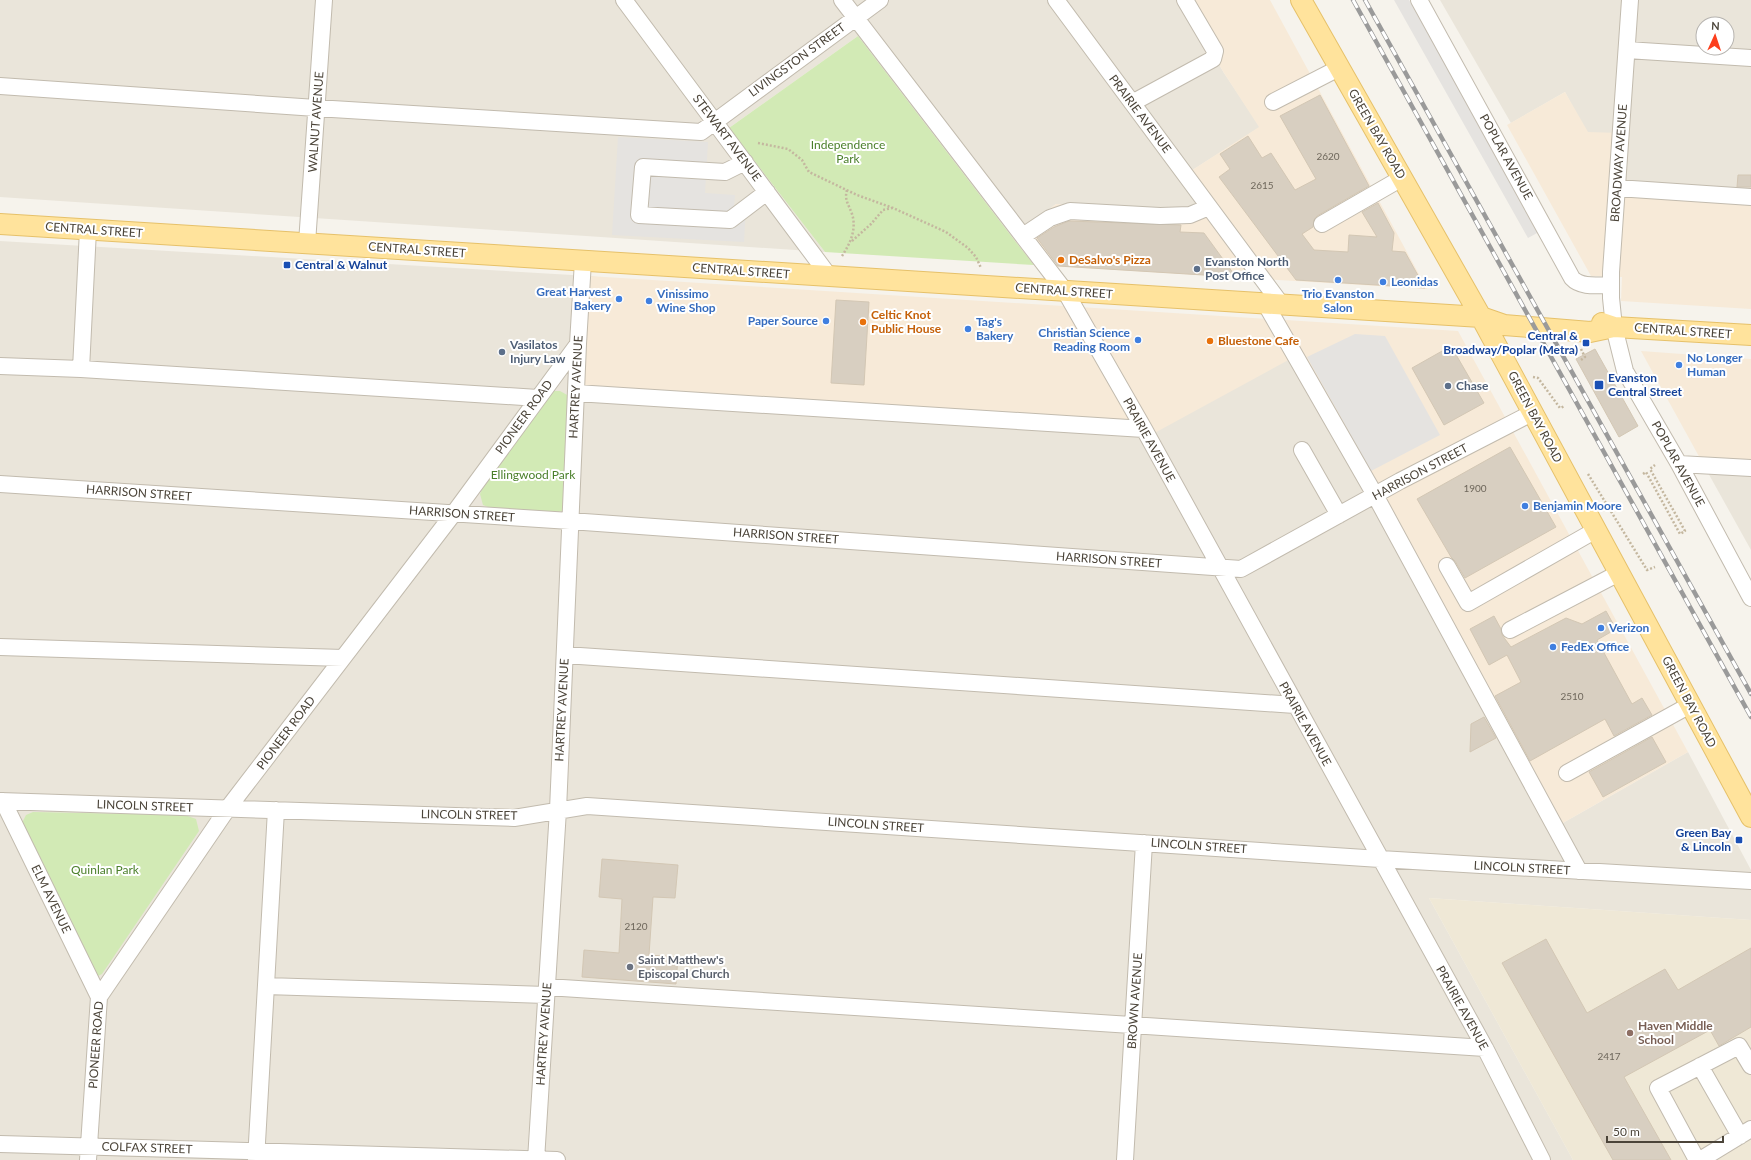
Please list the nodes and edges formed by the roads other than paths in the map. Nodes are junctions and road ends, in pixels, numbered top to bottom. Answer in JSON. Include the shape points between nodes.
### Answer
{"nodes":[{"id":1,"x":324,"y":0,"type":"edge"},
{"id":2,"x":624,"y":0,"type":"edge"},
{"id":3,"x":842,"y":0,"type":"edge"},
{"id":4,"x":880,"y":0,"type":"edge"},
{"id":5,"x":1056,"y":0,"type":"edge"},
{"id":6,"x":1185,"y":0,"type":"edge"},
{"id":7,"x":1301,"y":0,"type":"edge"},
{"id":8,"x":1419,"y":0,"type":"edge"},
{"id":9,"x":1630,"y":0,"type":"edge"},
{"id":10,"x":856,"y":18,"type":"junction"},
{"id":11,"x":1627,"y":50,"type":"junction"},
{"id":12,"x":1751,"y":58,"type":"edge"},
{"id":13,"x":1340,"y":68,"type":"junction"},
{"id":14,"x":0,"y":86,"type":"edge"},
{"id":15,"x":1273,"y":102,"type":"dead end"},
{"id":16,"x":1132,"y":103,"type":"junction"},
{"id":17,"x":316,"y":108,"type":"junction"},
{"id":18,"x":714,"y":121,"type":"junction"},
{"id":19,"x":745,"y":162,"type":"junction"},
{"id":20,"x":1402,"y":178,"type":"junction"},
{"id":21,"x":1617,"y":188,"type":"junction"},
{"id":22,"x":767,"y":192,"type":"junction"},
{"id":23,"x":1751,"y":197,"type":"edge"},
{"id":24,"x":1209,"y":208,"type":"junction"},
{"id":25,"x":0,"y":224,"type":"edge"},
{"id":26,"x":1322,"y":224,"type":"dead end"},
{"id":27,"x":88,"y":230,"type":"junction"},
{"id":28,"x":1023,"y":236,"type":"junction"},
{"id":29,"x":307,"y":243,"type":"junction"},
{"id":30,"x":583,"y":261,"type":"junction"},
{"id":31,"x":829,"y":276,"type":"junction"},
{"id":32,"x":1611,"y":285,"type":"junction"},
{"id":33,"x":1065,"y":291,"type":"junction"},
{"id":34,"x":1273,"y":304,"type":"junction"},
{"id":35,"x":1481,"y":317,"type":"junction"},
{"id":36,"x":1614,"y":327,"type":"junction"},
{"id":37,"x":1751,"y":335,"type":"edge"},
{"id":38,"x":578,"y":344,"type":"junction"},
{"id":39,"x":0,"y":366,"type":"edge"},
{"id":40,"x":81,"y":369,"type":"junction"},
{"id":41,"x":576,"y":393,"type":"junction"},
{"id":42,"x":538,"y":398,"type":"junction"},
{"id":43,"x":1532,"y":413,"type":"junction"},
{"id":44,"x":1144,"y":429,"type":"junction"},
{"id":45,"x":1302,"y":450,"type":"dead end"},
{"id":46,"x":1679,"y":464,"type":"junction"},
{"id":47,"x":1751,"y":468,"type":"edge"},
{"id":48,"x":0,"y":484,"type":"edge"},
{"id":49,"x":1375,"y":495,"type":"junction"},
{"id":50,"x":454,"y":513,"type":"junction"},
{"id":51,"x":1339,"y":515,"type":"junction"},
{"id":52,"x":570,"y":521,"type":"junction"},
{"id":53,"x":1596,"y":530,"type":"junction"},
{"id":54,"x":1447,"y":566,"type":"dead end"},
{"id":55,"x":1220,"y":568,"type":"junction"},
{"id":56,"x":1619,"y":573,"type":"junction"},
{"id":57,"x":1751,"y":598,"type":"edge"},
{"id":58,"x":1510,"y":630,"type":"dead end"},
{"id":59,"x":0,"y":647,"type":"edge"},
{"id":60,"x":565,"y":655,"type":"junction"},
{"id":61,"x":343,"y":658,"type":"junction"},
{"id":62,"x":1295,"y":704,"type":"junction"},
{"id":63,"x":1690,"y":705,"type":"junction"},
{"id":64,"x":1567,"y":773,"type":"dead end"},
{"id":65,"x":1,"y":801,"type":"edge"},
{"id":66,"x":228,"y":808,"type":"junction"},
{"id":67,"x":276,"y":810,"type":"junction"},
{"id":68,"x":558,"y":810,"type":"junction"},
{"id":69,"x":1751,"y":817,"type":"edge"},
{"id":70,"x":1144,"y":843,"type":"junction"},
{"id":71,"x":1380,"y":859,"type":"junction"},
{"id":72,"x":1579,"y":871,"type":"junction"},
{"id":73,"x":1751,"y":881,"type":"edge"},
{"id":74,"x":266,"y":986,"type":"junction"},
{"id":75,"x":546,"y":991,"type":"junction"},
{"id":76,"x":99,"y":997,"type":"junction"},
{"id":77,"x":1133,"y":1025,"type":"junction"},
{"id":78,"x":1485,"y":1048,"type":"junction"},
{"id":79,"x":1700,"y":1066,"type":"junction"},
{"id":80,"x":1751,"y":1066,"type":"edge"},
{"id":81,"x":1745,"y":1133,"type":"edge"},
{"id":82,"x":0,"y":1144,"type":"edge"},
{"id":83,"x":88,"y":1153,"type":"edge"},
{"id":84,"x":256,"y":1156,"type":"edge"},
{"id":85,"x":536,"y":1159,"type":"edge"},
{"id":86,"x":557,"y":1160,"type":"edge"},
{"id":87,"x":1125,"y":1160,"type":"edge"},
{"id":88,"x":1542,"y":1160,"type":"edge"},
{"id":89,"x":1699,"y":1160,"type":"edge"}],
"edges":[{"from":1,"to":17,"type":"street","name":"WALNUT AVENUE"},
{"from":2,"to":18,"type":"street","name":"STEWART AVENUE"},
{"from":3,"to":10,"type":"street","name":"PRAIRIE AVENUE"},
{"from":4,"to":10,"type":"street","name":"LIVINGSTON STREET"},
{"from":5,"to":16,"type":"street","name":"PRAIRIE AVENUE"},
{"from":6,"to":16,"type":"street","via":[[1215,51],[1213,59]]},
{"from":7,"to":13,"type":"main road","name":"GREEN BAY ROAD"},
{"from":8,"to":32,"type":"street","name":"POPLAR AVENUE","via":[[1572,278],[1583,284]]},
{"from":9,"to":11,"type":"street","name":"BROADWAY AVENUE"},
{"from":10,"to":18,"type":"street","name":"LIVINGSTON STREET"},
{"from":10,"to":28,"type":"street","name":"PRAIRIE AVENUE"},
{"from":11,"to":12,"type":"street"},
{"from":11,"to":21,"type":"street","name":"BROADWAY AVENUE"},
{"from":13,"to":15,"type":"street"},
{"from":13,"to":20,"type":"main road","name":"GREEN BAY ROAD"},
{"from":14,"to":17,"type":"street","name":"LIVINGSTON STREET"},
{"from":16,"to":24,"type":"street","name":"PRAIRIE AVENUE"},
{"from":17,"to":18,"type":"street","name":"LIVINGSTON STREET","via":[[701,132]]},
{"from":17,"to":29,"type":"street","name":"WALNUT AVENUE"},
{"from":18,"to":19,"type":"street","name":"STEWART AVENUE"},
{"from":19,"to":22,"type":"street","name":"STEWART AVENUE"},
{"from":19,"to":22,"type":"street","via":[[725,172],[643,167],[639,215],[730,220]]},
{"from":20,"to":26,"type":"street"},
{"from":20,"to":35,"type":"main road","name":"GREEN BAY ROAD"},
{"from":21,"to":23,"type":"street"},
{"from":21,"to":32,"type":"street","name":"BROADWAY AVENUE"},
{"from":22,"to":31,"type":"street","name":"STEWART AVENUE"},
{"from":24,"to":28,"type":"street","via":[[1190,215],[1160,216],[1070,211],[1050,218]]},
{"from":24,"to":34,"type":"street","name":"PRAIRIE AVENUE"},
{"from":25,"to":27,"type":"main road","name":"CENTRAL STREET"},
{"from":27,"to":29,"type":"main road","name":"CENTRAL STREET"},
{"from":27,"to":40,"type":"street"},
{"from":28,"to":33,"type":"street","name":"PRAIRIE AVENUE"},
{"from":29,"to":30,"type":"main road","name":"CENTRAL STREET"},
{"from":30,"to":31,"type":"main road","name":"CENTRAL STREET"},
{"from":30,"to":38,"type":"street","name":"HARTREY AVENUE"},
{"from":31,"to":33,"type":"main road","name":"CENTRAL STREET"},
{"from":32,"to":36,"type":"street","name":"BROADWAY AVENUE"},
{"from":33,"to":34,"type":"main road","name":"CENTRAL STREET"},
{"from":33,"to":44,"type":"street","name":"PRAIRIE AVENUE"},
{"from":34,"to":35,"type":"main road","name":"CENTRAL STREET"},
{"from":34,"to":49,"type":"street","name":"PRAIRIE AVENUE"},
{"from":35,"to":36,"type":"main road","name":"CENTRAL STREET","via":[[1504,326],[1590,332]]},
{"from":35,"to":43,"type":"main road","name":"GREEN BAY ROAD"},
{"from":36,"to":37,"type":"main road","name":"CENTRAL STREET"},
{"from":36,"to":46,"type":"street","name":"POPLAR AVENUE","via":[[1625,370]]},
{"from":38,"to":41,"type":"street","name":"HARTREY AVENUE"},
{"from":38,"to":42,"type":"street","name":"PIONEER ROAD"},
{"from":39,"to":40,"type":"street"},
{"from":40,"to":42,"type":"street"},
{"from":41,"to":44,"type":"street"},
{"from":41,"to":52,"type":"street","name":"HARTREY AVENUE"},
{"from":42,"to":50,"type":"street","name":"PIONEER ROAD"},
{"from":43,"to":49,"type":"street","name":"HARRISON STREET"},
{"from":43,"to":53,"type":"main road","name":"GREEN BAY ROAD"},
{"from":44,"to":55,"type":"street","name":"PRAIRIE AVENUE"},
{"from":45,"to":51,"type":"street"},
{"from":46,"to":47,"type":"street"},
{"from":46,"to":57,"type":"street","name":"POPLAR AVENUE"},
{"from":48,"to":50,"type":"street","name":"HARRISON STREET"},
{"from":49,"to":51,"type":"street","name":"HARRISON STREET"},
{"from":49,"to":72,"type":"street","name":"PRAIRIE AVENUE"},
{"from":50,"to":52,"type":"street","name":"HARRISON STREET"},
{"from":50,"to":61,"type":"street","name":"PIONEER ROAD"},
{"from":51,"to":55,"type":"street","name":"HARRISON STREET","via":[[1241,570]]},
{"from":52,"to":55,"type":"street","name":"HARRISON STREET"},
{"from":52,"to":60,"type":"street","name":"HARTREY AVENUE"},
{"from":53,"to":54,"type":"street","via":[[1468,602]]},
{"from":53,"to":56,"type":"main road","name":"GREEN BAY ROAD"},
{"from":55,"to":62,"type":"street","name":"PRAIRIE AVENUE"},
{"from":56,"to":58,"type":"street"},
{"from":56,"to":63,"type":"main road","name":"GREEN BAY ROAD"},
{"from":59,"to":61,"type":"street"},
{"from":60,"to":62,"type":"street"},
{"from":60,"to":68,"type":"street","name":"HARTREY AVENUE"},
{"from":61,"to":66,"type":"street","name":"PIONEER ROAD"},
{"from":62,"to":71,"type":"street","name":"PRAIRIE AVENUE"},
{"from":63,"to":64,"type":"street"},
{"from":63,"to":69,"type":"main road","name":"GREEN BAY ROAD"},
{"from":65,"to":66,"type":"street","name":"LINCOLN STREET"},
{"from":65,"to":76,"type":"street","name":"ELM AVENUE"},
{"from":66,"to":67,"type":"street","name":"LINCOLN STREET"},
{"from":66,"to":76,"type":"street","name":"PIONEER ROAD"},
{"from":67,"to":68,"type":"street","name":"LINCOLN STREET","via":[[514,818]]},
{"from":67,"to":74,"type":"street"},
{"from":68,"to":70,"type":"street","name":"LINCOLN STREET","via":[[587,806]]},
{"from":68,"to":75,"type":"street","name":"HARTREY AVENUE"},
{"from":70,"to":71,"type":"street","name":"LINCOLN STREET"},
{"from":70,"to":77,"type":"street","name":"BROWN AVENUE"},
{"from":71,"to":72,"type":"street","name":"LINCOLN STREET"},
{"from":71,"to":78,"type":"street","name":"PRAIRIE AVENUE"},
{"from":72,"to":73,"type":"street","name":"LINCOLN STREET"},
{"from":74,"to":75,"type":"street"},
{"from":74,"to":84,"type":"street"},
{"from":75,"to":77,"type":"street"},
{"from":75,"to":85,"type":"street","name":"HARTREY AVENUE"},
{"from":76,"to":83,"type":"street","name":"PIONEER ROAD"},
{"from":77,"to":78,"type":"street"},
{"from":77,"to":87,"type":"street","name":"BROWN AVENUE"},
{"from":78,"to":88,"type":"street","name":"PRAIRIE AVENUE"},
{"from":79,"to":80,"type":"street","via":[[1739,1046]]},
{"from":79,"to":81,"type":"street"},
{"from":79,"to":89,"type":"street","via":[[1658,1088]]},
{"from":81,"to":89,"type":"street"},
{"from":82,"to":83,"type":"street","name":"COLFAX STREET"},
{"from":83,"to":84,"type":"street","name":"COLFAX STREET"},
{"from":84,"to":85,"type":"street","name":"COLFAX STREET"},
{"from":85,"to":86,"type":"street","name":"COLFAX STREET"}]}
